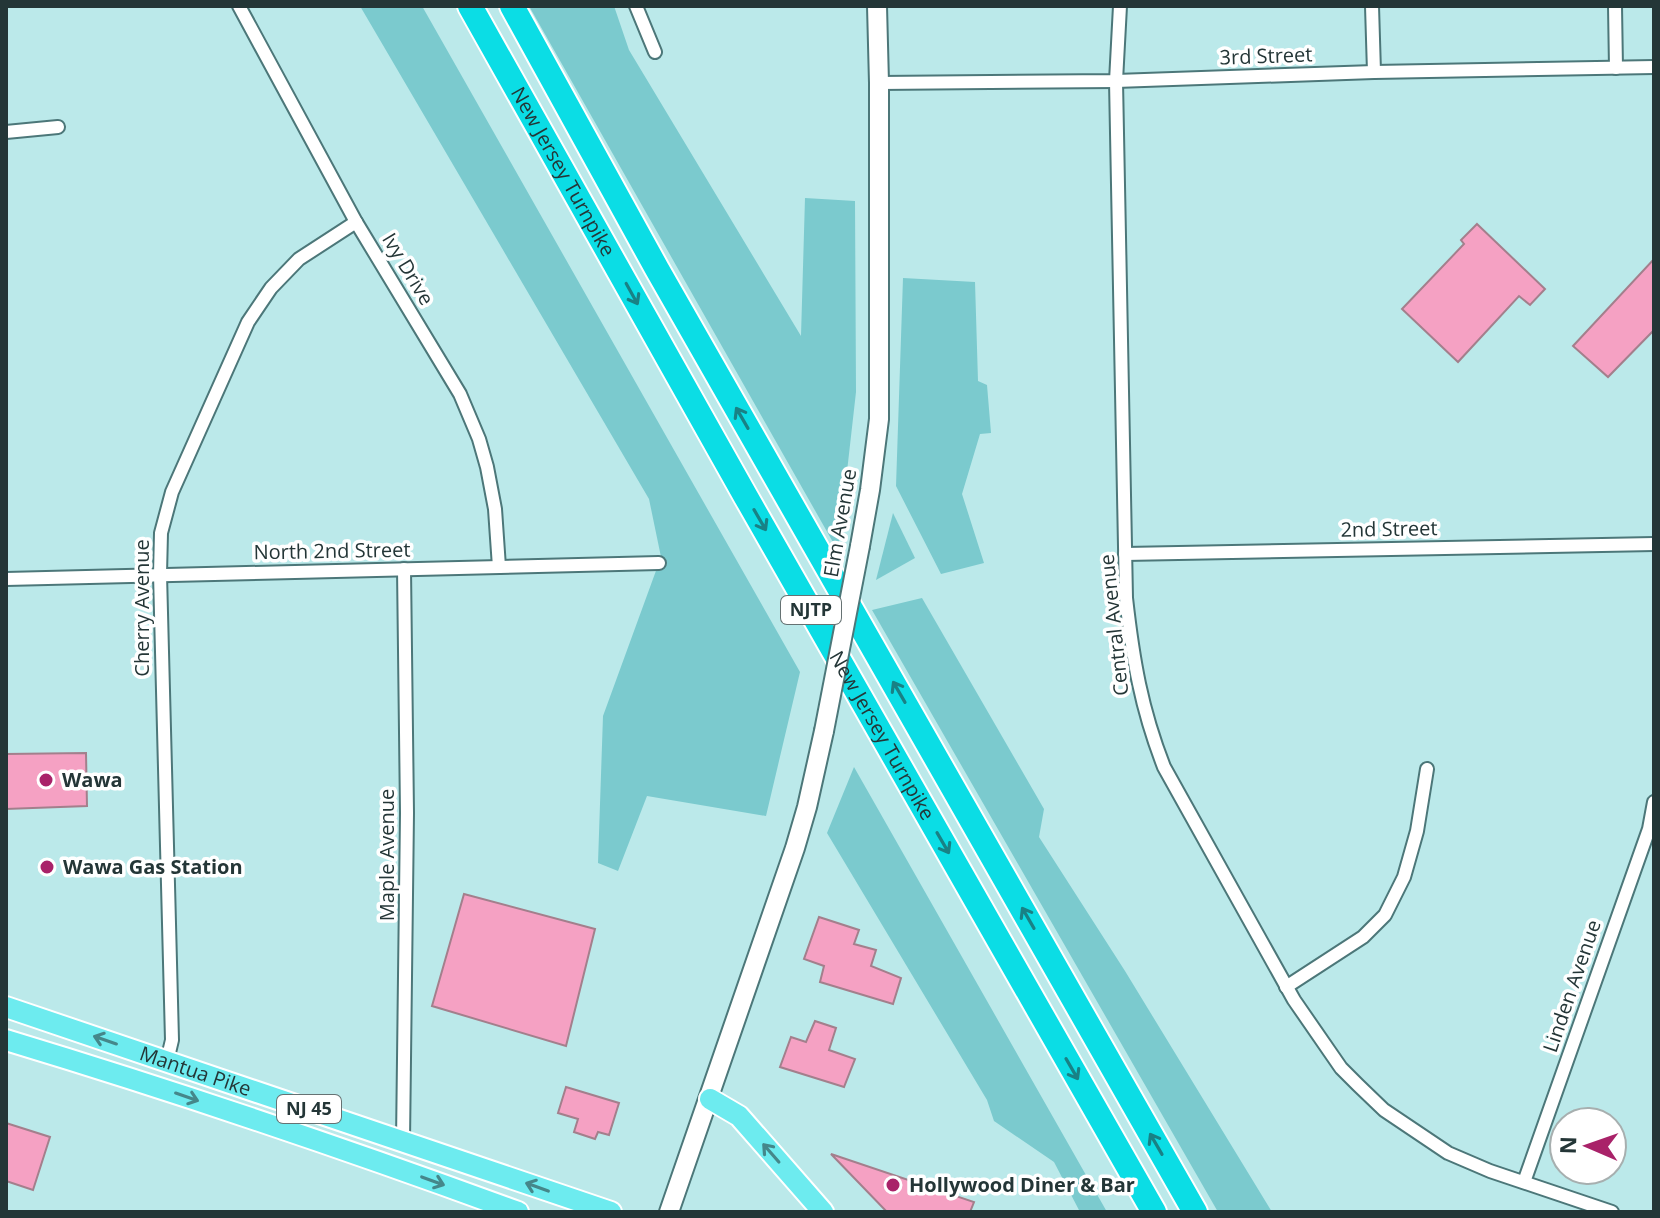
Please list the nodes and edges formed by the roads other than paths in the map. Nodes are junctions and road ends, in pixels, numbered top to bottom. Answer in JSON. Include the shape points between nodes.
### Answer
{"nodes":[{"id":1,"x":239,"y":6,"type":"edge"},
{"id":2,"x":470,"y":6,"type":"edge"},
{"id":3,"x":512,"y":6,"type":"edge"},
{"id":4,"x":636,"y":6,"type":"edge"},
{"id":5,"x":877,"y":6,"type":"edge"},
{"id":6,"x":1120,"y":6,"type":"edge"},
{"id":7,"x":1372,"y":6,"type":"edge"},
{"id":8,"x":1615,"y":6,"type":"edge"},
{"id":9,"x":655,"y":52,"type":"dead end"},
{"id":10,"x":1654,"y":67,"type":"edge"},
{"id":11,"x":1616,"y":68,"type":"junction"},
{"id":12,"x":1374,"y":72,"type":"junction"},
{"id":13,"x":1116,"y":81,"type":"junction"},
{"id":14,"x":879,"y":83,"type":"junction"},
{"id":15,"x":58,"y":127,"type":"dead end"},
{"id":16,"x":6,"y":132,"type":"edge"},
{"id":17,"x":356,"y":222,"type":"junction"},
{"id":18,"x":1654,"y":544,"type":"edge"},
{"id":19,"x":1125,"y":554,"type":"junction"},
{"id":20,"x":659,"y":563,"type":"dead end"},
{"id":21,"x":499,"y":567,"type":"junction"},
{"id":22,"x":404,"y":569,"type":"junction"},
{"id":23,"x":160,"y":574,"type":"junction"},
{"id":24,"x":6,"y":579,"type":"edge"},
{"id":25,"x":1427,"y":769,"type":"dead end"},
{"id":26,"x":1654,"y":802,"type":"edge"},
{"id":27,"x":1286,"y":987,"type":"junction"},
{"id":28,"x":6,"y":1007,"type":"edge"},
{"id":29,"x":6,"y":1040,"type":"edge"},
{"id":30,"x":167,"y":1061,"type":"junction"},
{"id":31,"x":710,"y":1099,"type":"junction"},
{"id":32,"x":403,"y":1141,"type":"junction"},
{"id":33,"x":1524,"y":1182,"type":"junction"},
{"id":34,"x":518,"y":1212,"type":"edge"},
{"id":35,"x":611,"y":1212,"type":"edge"},
{"id":36,"x":669,"y":1212,"type":"edge"},
{"id":37,"x":823,"y":1212,"type":"edge"},
{"id":38,"x":1154,"y":1212,"type":"edge"},
{"id":39,"x":1195,"y":1212,"type":"edge"},
{"id":40,"x":1612,"y":1212,"type":"edge"}],
"edges":[{"from":1,"to":17,"type":"street","name":"Ivy Drive"},
{"from":2,"to":38,"type":"highway","name":"New Jersey Turnpike","number":"NJTP","one_way":true},
{"from":39,"to":3,"type":"highway","name":"New Jersey Turnpike","number":"NJTP","one_way":true},
{"from":4,"to":9,"type":"street"},
{"from":5,"to":14,"type":"main road","name":"Elm Avenue"},
{"from":6,"to":13,"type":"street","name":"Central Avenue"},
{"from":7,"to":12,"type":"street"},
{"from":8,"to":11,"type":"street"},
{"from":10,"to":11,"type":"street","name":"3rd Street"},
{"from":11,"to":12,"type":"street","name":"3rd Street"},
{"from":12,"to":13,"type":"street","name":"3rd Street"},
{"from":13,"to":14,"type":"street","name":"3rd Street"},
{"from":13,"to":19,"type":"street","name":"Central Avenue"},
{"from":14,"to":31,"type":"main road","name":"Elm Avenue","bridge":true,"via":[[879,419],[870,490],[824,731],[795,848]]},
{"from":15,"to":16,"type":"street"},
{"from":17,"to":21,"type":"street","name":"Ivy Drive","via":[[460,394],[474,427],[495,509]]},
{"from":17,"to":23,"type":"street","name":"Cherry Avenue","via":[[299,259],[271,288],[237,341],[172,492],[161,533]]},
{"from":18,"to":19,"type":"street","name":"2nd Street"},
{"from":19,"to":27,"type":"street","name":"Central Avenue","via":[[1132,652],[1150,731],[1164,767]]},
{"from":20,"to":21,"type":"street","name":"North 2nd Street"},
{"from":21,"to":22,"type":"street","name":"North 2nd Street"},
{"from":22,"to":23,"type":"street","name":"North 2nd Street"},
{"from":22,"to":32,"type":"street","name":"Maple Avenue"},
{"from":23,"to":24,"type":"street","name":"North 2nd Street"},
{"from":23,"to":30,"type":"street","name":"Cherry Avenue","via":[[172,1040]]},
{"from":25,"to":27,"type":"street","via":[[1404,877],[1385,915],[1363,937]]},
{"from":26,"to":33,"type":"street","name":"Linden Avenue","via":[[1649,829]]},
{"from":27,"to":33,"type":"street","name":"Central Avenue","via":[[1341,1068],[1384,1110],[1448,1153]]},
{"from":30,"to":28,"type":"main road","name":"Mantua Pike","number":"NJ 45","one_way":true},
{"from":29,"to":34,"type":"main road","name":"Mantua Pike","number":"NJ 45","one_way":true},
{"from":30,"to":32,"type":"main road","name":"Mantua Pike","number":"NJ 45"},
{"from":31,"to":36,"type":"main road","name":"Elm Avenue"},
{"from":37,"to":31,"type":"main road","one_way":true,"via":[[739,1116]]},
{"from":35,"to":32,"type":"main road","name":"Mantua Pike","number":"NJ 45","one_way":true},
{"from":33,"to":40,"type":"street","name":"Central Avenue"}]}
